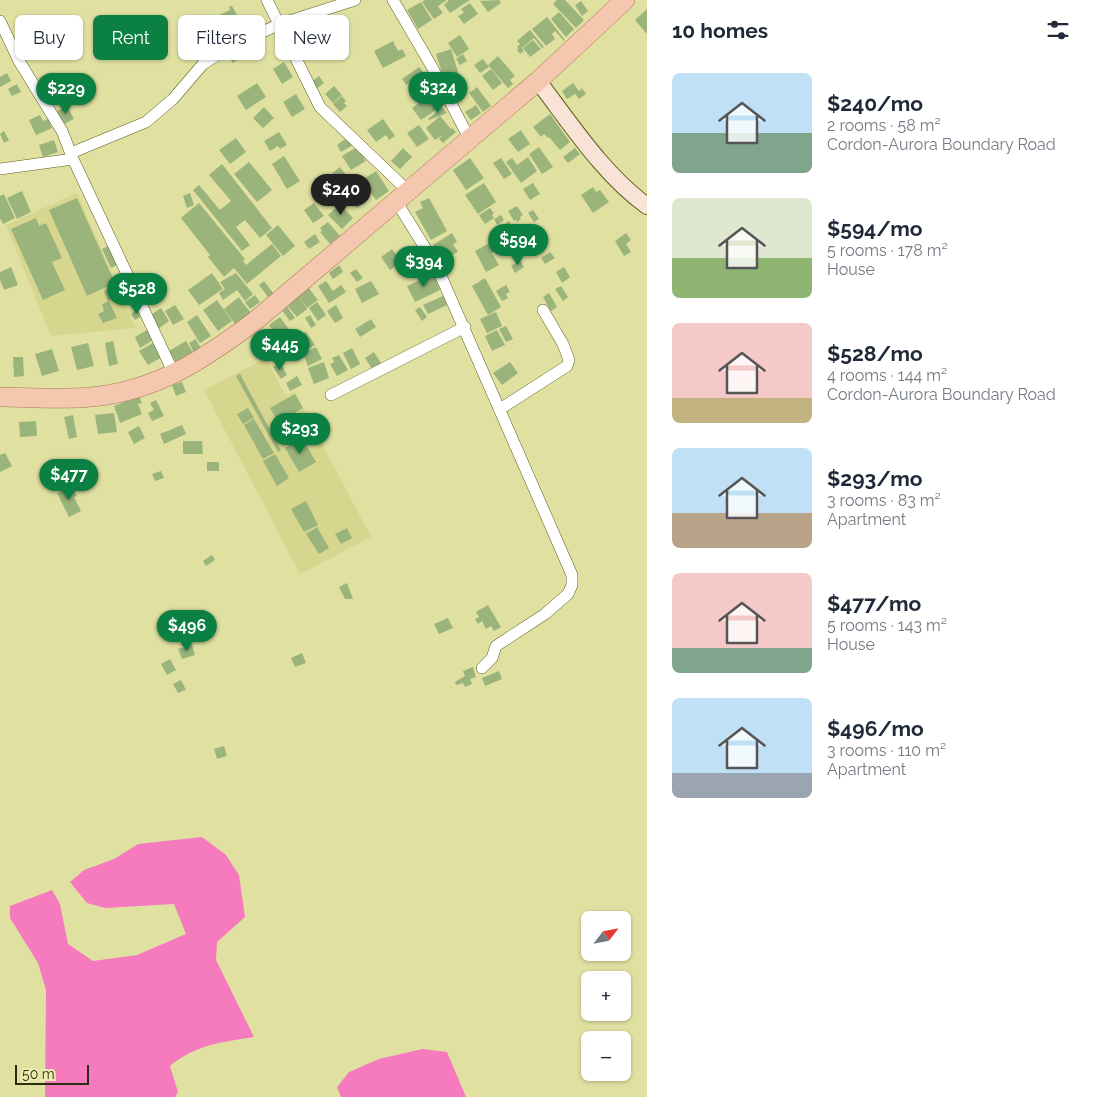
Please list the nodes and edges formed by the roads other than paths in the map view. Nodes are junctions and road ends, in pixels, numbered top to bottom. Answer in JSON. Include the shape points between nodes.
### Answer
{"nodes":[{"id":1,"x":268,"y":0,"type":"edge"},
{"id":2,"x":355,"y":0,"type":"edge"},
{"id":3,"x":393,"y":0,"type":"edge"},
{"id":4,"x":625,"y":0,"type":"edge"},
{"id":5,"x":276,"y":15,"type":"edge"},
{"id":6,"x":308,"y":15,"type":"edge"},
{"id":7,"x":0,"y":21,"type":"edge"},
{"id":8,"x":275,"y":26,"type":"edge"},
{"id":9,"x":297,"y":60,"type":"edge"},
{"id":10,"x":538,"y":81,"type":"junction"},
{"id":11,"x":469,"y":138,"type":"junction"},
{"id":12,"x":72,"y":156,"type":"junction"},
{"id":13,"x":0,"y":169,"type":"edge"},
{"id":14,"x":401,"y":196,"type":"junction"},
{"id":15,"x":647,"y":206,"type":"edge"},
{"id":16,"x":542,"y":310,"type":"dead end"},
{"id":17,"x":465,"y":328,"type":"junction"},
{"id":18,"x":174,"y":374,"type":"junction"},
{"id":19,"x":331,"y":395,"type":"dead end"},
{"id":20,"x":0,"y":396,"type":"edge"},
{"id":21,"x":500,"y":408,"type":"junction"},
{"id":22,"x":482,"y":668,"type":"dead end"}],
"edges":[{"from":1,"to":5,"type":"street"},
{"from":2,"to":6,"type":"street"},
{"from":3,"to":11,"type":"street"},
{"from":4,"to":10,"type":"main road"},
{"from":7,"to":12,"type":"street","via":[[19,61],[62,131]]},
{"from":8,"to":12,"type":"street","via":[[210,58],[173,99],[146,122]]},
{"from":9,"to":14,"type":"street","via":[[320,107]]},
{"from":10,"to":11,"type":"main road"},
{"from":10,"to":15,"type":"street","via":[[600,160]]},
{"from":11,"to":14,"type":"main road"},
{"from":12,"to":13,"type":"street"},
{"from":12,"to":18,"type":"street"},
{"from":14,"to":17,"type":"street"},
{"from":14,"to":18,"type":"main road","via":[[255,321],[205,358]]},
{"from":16,"to":21,"type":"street","via":[[570,360],[567,366]]},
{"from":17,"to":19,"type":"street"},
{"from":17,"to":21,"type":"street"},
{"from":18,"to":20,"type":"main road","via":[[110,395]]},
{"from":21,"to":22,"type":"street","via":[[569,566],[572,585],[559,604],[496,646],[492,658]]}]}
